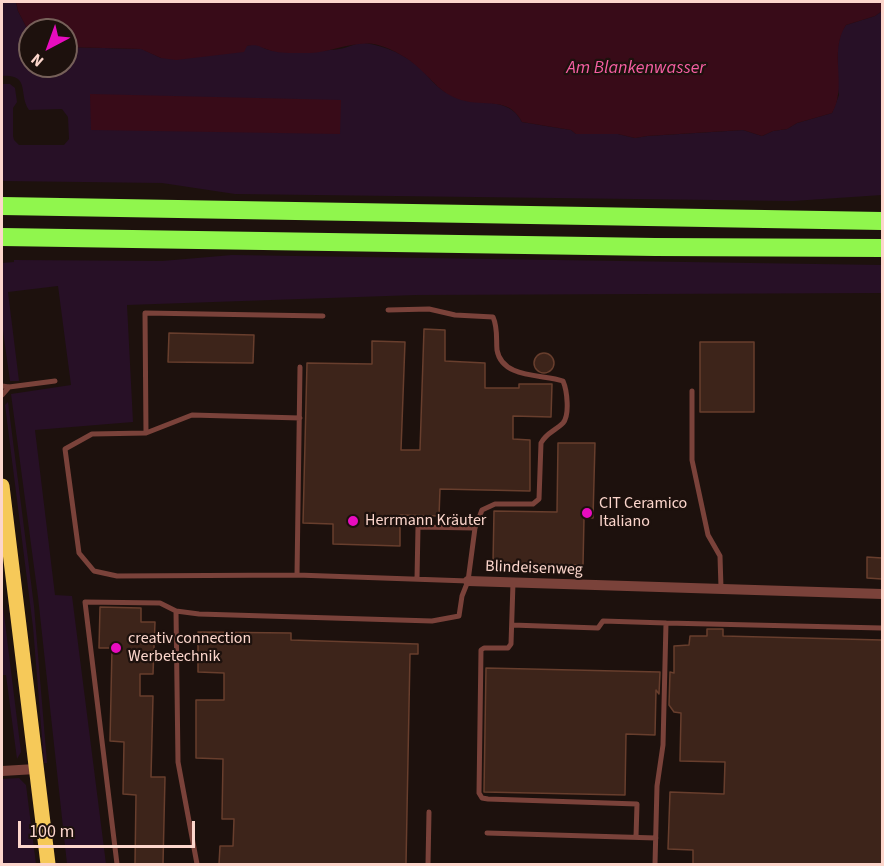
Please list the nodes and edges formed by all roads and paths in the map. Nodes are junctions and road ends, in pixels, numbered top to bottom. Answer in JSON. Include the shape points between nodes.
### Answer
{"nodes":[{"id":1,"x":6,"y":206,"type":"edge"},
{"id":2,"x":882,"y":221,"type":"edge"},
{"id":3,"x":9,"y":237,"type":"edge"},
{"id":4,"x":882,"y":248,"type":"edge"},
{"id":5,"x":388,"y":310,"type":"dead end"},
{"id":6,"x":323,"y":316,"type":"dead end"},
{"id":7,"x":300,"y":367,"type":"dead end"},
{"id":8,"x":56,"y":381,"type":"dead end"},
{"id":9,"x":2,"y":386,"type":"edge"},
{"id":10,"x":9,"y":387,"type":"junction"},
{"id":11,"x":692,"y":391,"type":"dead end"},
{"id":12,"x":2,"y":395,"type":"edge"},
{"id":13,"x":300,"y":418,"type":"junction"},
{"id":14,"x":147,"y":433,"type":"junction"},
{"id":15,"x":2,"y":486,"type":"edge"},
{"id":16,"x":475,"y":528,"type":"junction"},
{"id":17,"x":297,"y":574,"type":"junction"},
{"id":18,"x":417,"y":579,"type":"junction"},
{"id":19,"x":468,"y":581,"type":"junction"},
{"id":20,"x":513,"y":583,"type":"junction"},
{"id":21,"x":721,"y":590,"type":"junction"},
{"id":22,"x":882,"y":594,"type":"edge"},
{"id":23,"x":176,"y":611,"type":"junction"},
{"id":24,"x":666,"y":623,"type":"junction"},
{"id":25,"x":512,"y":625,"type":"junction"},
{"id":26,"x":882,"y":628,"type":"edge"},
{"id":27,"x":36,"y":769,"type":"junction"},
{"id":28,"x":2,"y":771,"type":"edge"},
{"id":29,"x":429,"y":812,"type":"dead end"},
{"id":30,"x":487,"y":833,"type":"dead end"},
{"id":31,"x":636,"y":837,"type":"junction"},
{"id":32,"x":656,"y":838,"type":"junction"},
{"id":33,"x":48,"y":864,"type":"edge"},
{"id":34,"x":117,"y":864,"type":"edge"},
{"id":35,"x":197,"y":864,"type":"edge"},
{"id":36,"x":428,"y":864,"type":"edge"},
{"id":37,"x":655,"y":864,"type":"edge"}],
"edges":[{"from":1,"to":2,"type":"highway"},
{"from":3,"to":4,"type":"highway"},
{"from":5,"to":16,"type":"lane","via":[[429,309],[493,317],[497,352],[507,367],[563,381],[566,387],[567,417],[541,443],[539,499],[534,504],[495,504],[482,510]]},
{"from":6,"to":14,"type":"lane","via":[[145,314]]},
{"from":7,"to":13,"type":"lane"},
{"from":8,"to":10,"type":"lane"},
{"from":9,"to":10,"type":"lane"},
{"from":10,"to":12,"type":"lane"},
{"from":11,"to":21,"type":"lane","via":[[692,460],[708,535],[720,556]]},
{"from":13,"to":14,"type":"lane","via":[[192,415]]},
{"from":13,"to":17,"type":"lane"},
{"from":14,"to":17,"type":"lane","via":[[92,434],[65,449],[79,553],[94,571],[117,576]]},
{"from":15,"to":27,"type":"main road"},
{"from":16,"to":18,"type":"lane","via":[[418,527]]},
{"from":16,"to":19,"type":"lane"},
{"from":17,"to":18,"type":"lane"},
{"from":18,"to":19,"type":"lane"},
{"from":19,"to":20,"type":"street","name":"Blindeisenweg"},
{"from":19,"to":23,"type":"lane","name":"Blindeisenweg","via":[[459,616],[432,621]]},
{"from":20,"to":21,"type":"street","name":"Blindeisenweg"},
{"from":20,"to":25,"type":"lane"},
{"from":21,"to":22,"type":"street","name":"Blindeisenweg"},
{"from":23,"to":34,"type":"lane","name":"Blindeisenweg","via":[[160,603],[84,602]]},
{"from":23,"to":35,"type":"lane","via":[[178,762]]},
{"from":24,"to":25,"type":"lane","via":[[603,621],[598,628]]},
{"from":24,"to":26,"type":"lane"},
{"from":24,"to":32,"type":"lane"},
{"from":25,"to":31,"type":"lane","via":[[512,644],[508,648],[482,650],[479,793],[482,798],[637,804]]},
{"from":27,"to":28,"type":"street"},
{"from":27,"to":33,"type":"main road"},
{"from":29,"to":36,"type":"lane"},
{"from":30,"to":31,"type":"lane"},
{"from":31,"to":32,"type":"lane"},
{"from":32,"to":37,"type":"lane"}]}
